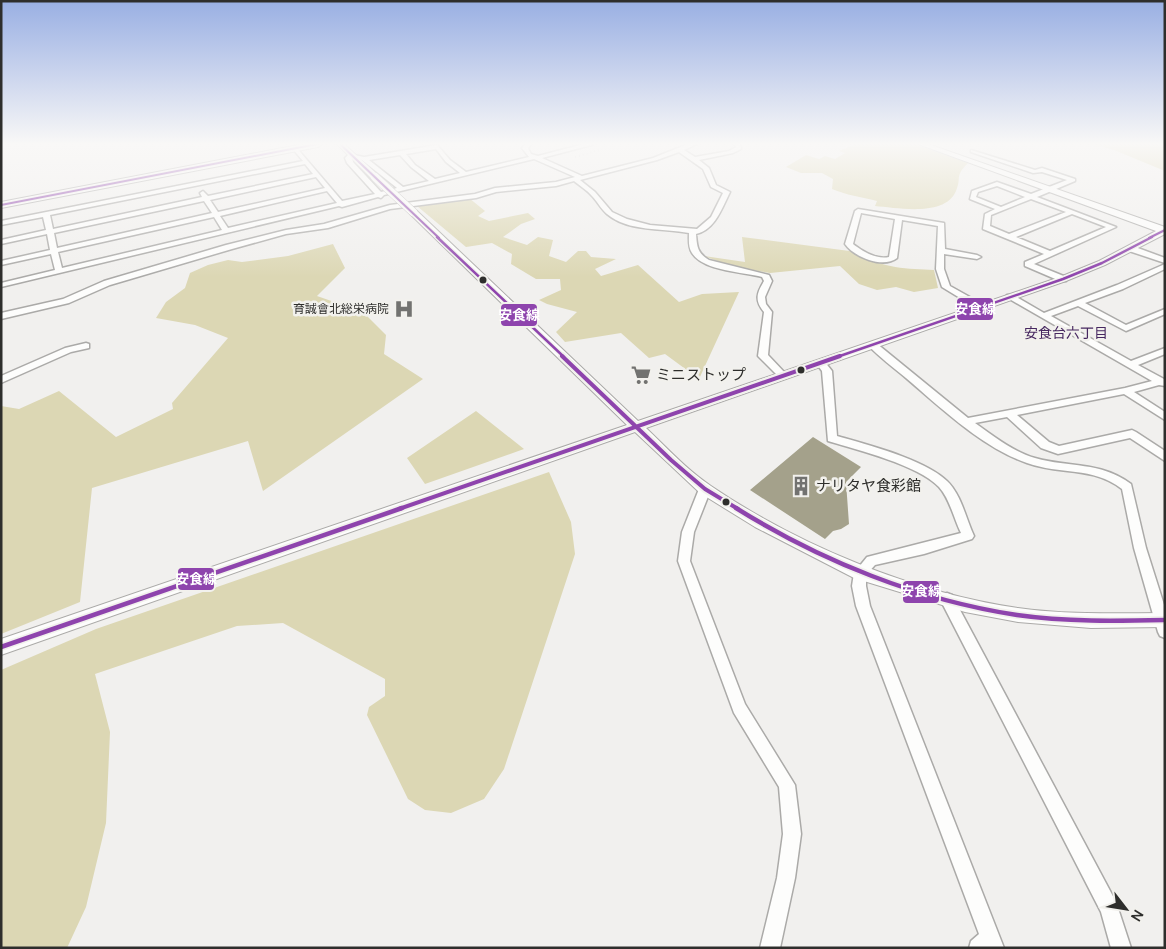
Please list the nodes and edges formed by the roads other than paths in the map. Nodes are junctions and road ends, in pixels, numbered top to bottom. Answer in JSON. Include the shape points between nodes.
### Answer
{"nodes":[{"id":1,"x":87,"y":188,"type":"edge"},
{"id":2,"x":170,"y":188,"type":"edge"},
{"id":3,"x":200,"y":188,"type":"edge"},
{"id":4,"x":253,"y":188,"type":"edge"},
{"id":5,"x":374,"y":188,"type":"edge"},
{"id":6,"x":387,"y":188,"type":"edge"},
{"id":7,"x":410,"y":188,"type":"edge"},
{"id":8,"x":518,"y":188,"type":"edge"},
{"id":9,"x":588,"y":188,"type":"edge"},
{"id":10,"x":718,"y":188,"type":"edge"},
{"id":11,"x":984,"y":188,"type":"edge"},
{"id":12,"x":1009,"y":188,"type":"edge"},
{"id":13,"x":1044,"y":188,"type":"edge"},
{"id":14,"x":1053,"y":188,"type":"edge"},
{"id":15,"x":328,"y":189,"type":"joint"},
{"id":16,"x":403,"y":190,"type":"joint"},
{"id":17,"x":1049,"y":190,"type":"junction"},
{"id":18,"x":381,"y":196,"type":"junction"},
{"id":19,"x":1033,"y":197,"type":"junction"},
{"id":20,"x":206,"y":198,"type":"junction"},
{"id":21,"x":1,"y":205,"type":"edge"},
{"id":22,"x":342,"y":205,"type":"junction"},
{"id":23,"x":1001,"y":209,"type":"junction"},
{"id":24,"x":1072,"y":212,"type":"junction"},
{"id":25,"x":46,"y":214,"type":"junction"},
{"id":26,"x":216,"y":214,"type":"junction"},
{"id":27,"x":899,"y":217,"type":"junction"},
{"id":28,"x":1,"y":223,"type":"edge"},
{"id":29,"x":1164,"y":230,"type":"edge"},
{"id":30,"x":49,"y":232,"type":"junction"},
{"id":31,"x":227,"y":232,"type":"junction"},
{"id":32,"x":692,"y":232,"type":"junction"},
{"id":33,"x":1009,"y":237,"type":"junction"},
{"id":34,"x":1,"y":242,"type":"edge"},
{"id":35,"x":1132,"y":249,"type":"junction"},
{"id":36,"x":54,"y":251,"type":"junction"},
{"id":37,"x":941,"y":251,"type":"junction"},
{"id":38,"x":1050,"y":254,"type":"junction"},
{"id":39,"x":977,"y":257,"type":"dead end"},
{"id":40,"x":1165,"y":260,"type":"edge"},
{"id":41,"x":1,"y":263,"type":"edge"},
{"id":42,"x":1165,"y":266,"type":"edge"},
{"id":43,"x":59,"y":272,"type":"junction"},
{"id":44,"x":1063,"y":279,"type":"junction"},
{"id":45,"x":1,"y":285,"type":"edge"},
{"id":46,"x":1010,"y":297,"type":"junction"},
{"id":47,"x":1079,"y":303,"type":"junction"},
{"id":48,"x":981,"y":307,"type":"junction"},
{"id":49,"x":1165,"y":312,"type":"edge"},
{"id":50,"x":1046,"y":315,"type":"junction"},
{"id":51,"x":1,"y":316,"type":"edge"},
{"id":52,"x":874,"y":345,"type":"junction"},
{"id":53,"x":86,"y":346,"type":"dead end"},
{"id":54,"x":1165,"y":351,"type":"edge"},
{"id":55,"x":821,"y":363,"type":"junction"},
{"id":56,"x":1133,"y":364,"type":"junction"},
{"id":57,"x":783,"y":376,"type":"junction"},
{"id":58,"x":1,"y":380,"type":"edge"},
{"id":59,"x":1163,"y":382,"type":"edge"},
{"id":60,"x":1126,"y":391,"type":"junction"},
{"id":61,"x":1008,"y":414,"type":"junction"},
{"id":62,"x":1165,"y":417,"type":"edge"},
{"id":63,"x":965,"y":422,"type":"junction"},
{"id":64,"x":636,"y":427,"type":"junction"},
{"id":65,"x":1165,"y":457,"type":"edge"},
{"id":66,"x":705,"y":489,"type":"junction"},
{"id":67,"x":860,"y":573,"type":"junction"},
{"id":68,"x":947,"y":599,"type":"junction"},
{"id":69,"x":1163,"y":625,"type":"edge"},
{"id":70,"x":1,"y":647,"type":"edge"},
{"id":71,"x":987,"y":945,"type":"edge"},
{"id":72,"x":770,"y":948,"type":"edge"},
{"id":73,"x":1121,"y":948,"type":"edge"}],
"edges":[{"from":1,"to":21,"type":"main road"},
{"from":2,"to":25,"type":"street"},
{"from":3,"to":20,"type":"street"},
{"from":4,"to":20,"type":"street"},
{"from":5,"to":18,"type":"street"},
{"from":6,"to":64,"type":"street","bridge":true},
{"from":7,"to":16,"type":"street"},
{"from":8,"to":51,"type":"street","via":[[390,207],[325,226],[286,232],[107,283],[66,301]]},
{"from":9,"to":32,"type":"street","via":[[610,213],[625,222]]},
{"from":10,"to":32,"type":"street","via":[[727,192],[709,224],[702,231]]},
{"from":11,"to":23,"type":"street","via":[[975,191],[972,198]]},
{"from":12,"to":19,"type":"street"},
{"from":13,"to":17,"type":"street"},
{"from":14,"to":17,"type":"street"},
{"from":15,"to":22,"type":"street"},
{"from":15,"to":26,"type":"street"},
{"from":16,"to":18,"type":"street"},
{"from":17,"to":19,"type":"street"},
{"from":17,"to":29,"type":"street"},
{"from":18,"to":22,"type":"street"},
{"from":19,"to":23,"type":"street"},
{"from":19,"to":24,"type":"street"},
{"from":20,"to":26,"type":"street"},
{"from":20,"to":30,"type":"street"},
{"from":22,"to":31,"type":"street"},
{"from":23,"to":33,"type":"street","via":[[988,214],[986,226]]},
{"from":24,"to":33,"type":"street"},
{"from":24,"to":38,"type":"street","via":[[1112,227]]},
{"from":25,"to":28,"type":"street"},
{"from":25,"to":30,"type":"street"},
{"from":26,"to":31,"type":"street"},
{"from":26,"to":36,"type":"street"},
{"from":27,"to":27,"type":"street","via":[[893,258],[889,261],[849,244],[858,211]]},
{"from":27,"to":37,"type":"street","via":[[942,224]]},
{"from":29,"to":35,"type":"street"},
{"from":30,"to":34,"type":"street"},
{"from":30,"to":36,"type":"street"},
{"from":31,"to":43,"type":"street"},
{"from":32,"to":57,"type":"street","via":[[694,252],[700,258],[731,270],[765,275],[768,282],[760,299],[760,304],[768,312],[763,356]]},
{"from":33,"to":38,"type":"street"},
{"from":35,"to":40,"type":"street"},
{"from":35,"to":44,"type":"street"},
{"from":36,"to":41,"type":"street"},
{"from":36,"to":43,"type":"street"},
{"from":37,"to":39,"type":"street"},
{"from":37,"to":48,"type":"street","via":[[940,269],[946,286]]},
{"from":38,"to":44,"type":"street","via":[[1028,264]]},
{"from":42,"to":47,"type":"street"},
{"from":43,"to":45,"type":"street"},
{"from":44,"to":46,"type":"street"},
{"from":46,"to":48,"type":"street"},
{"from":46,"to":50,"type":"street"},
{"from":47,"to":49,"type":"street","via":[[1126,328]]},
{"from":47,"to":50,"type":"street"},
{"from":48,"to":52,"type":"street"},
{"from":50,"to":56,"type":"street"},
{"from":52,"to":55,"type":"street"},
{"from":52,"to":63,"type":"street"},
{"from":53,"to":58,"type":"street","via":[[68,350]]},
{"from":54,"to":56,"type":"street"},
{"from":55,"to":57,"type":"street"},
{"from":55,"to":67,"type":"street","via":[[827,371],[832,438],[935,477],[944,485],[968,536],[871,560]]},
{"from":56,"to":59,"type":"street"},
{"from":57,"to":64,"type":"street"},
{"from":59,"to":60,"type":"street"},
{"from":60,"to":61,"type":"street"},
{"from":60,"to":62,"type":"street"},
{"from":61,"to":63,"type":"street"},
{"from":61,"to":65,"type":"street","via":[[1044,445],[1058,450],[1132,434]]},
{"from":63,"to":69,"type":"street","via":[[1021,457],[1092,470],[1120,480],[1127,487],[1140,548]]},
{"from":64,"to":66,"type":"street"},
{"from":64,"to":70,"type":"street"},
{"from":66,"to":67,"type":"street","via":[[760,523]]},
{"from":66,"to":72,"type":"street","via":[[688,532],[684,561],[739,708],[787,785],[792,834]]},
{"from":67,"to":68,"type":"street"},
{"from":67,"to":71,"type":"street","via":[[863,606]]},
{"from":68,"to":69,"type":"street","via":[[1018,615]]},
{"from":68,"to":73,"type":"street","via":[[1109,908]]}]}
